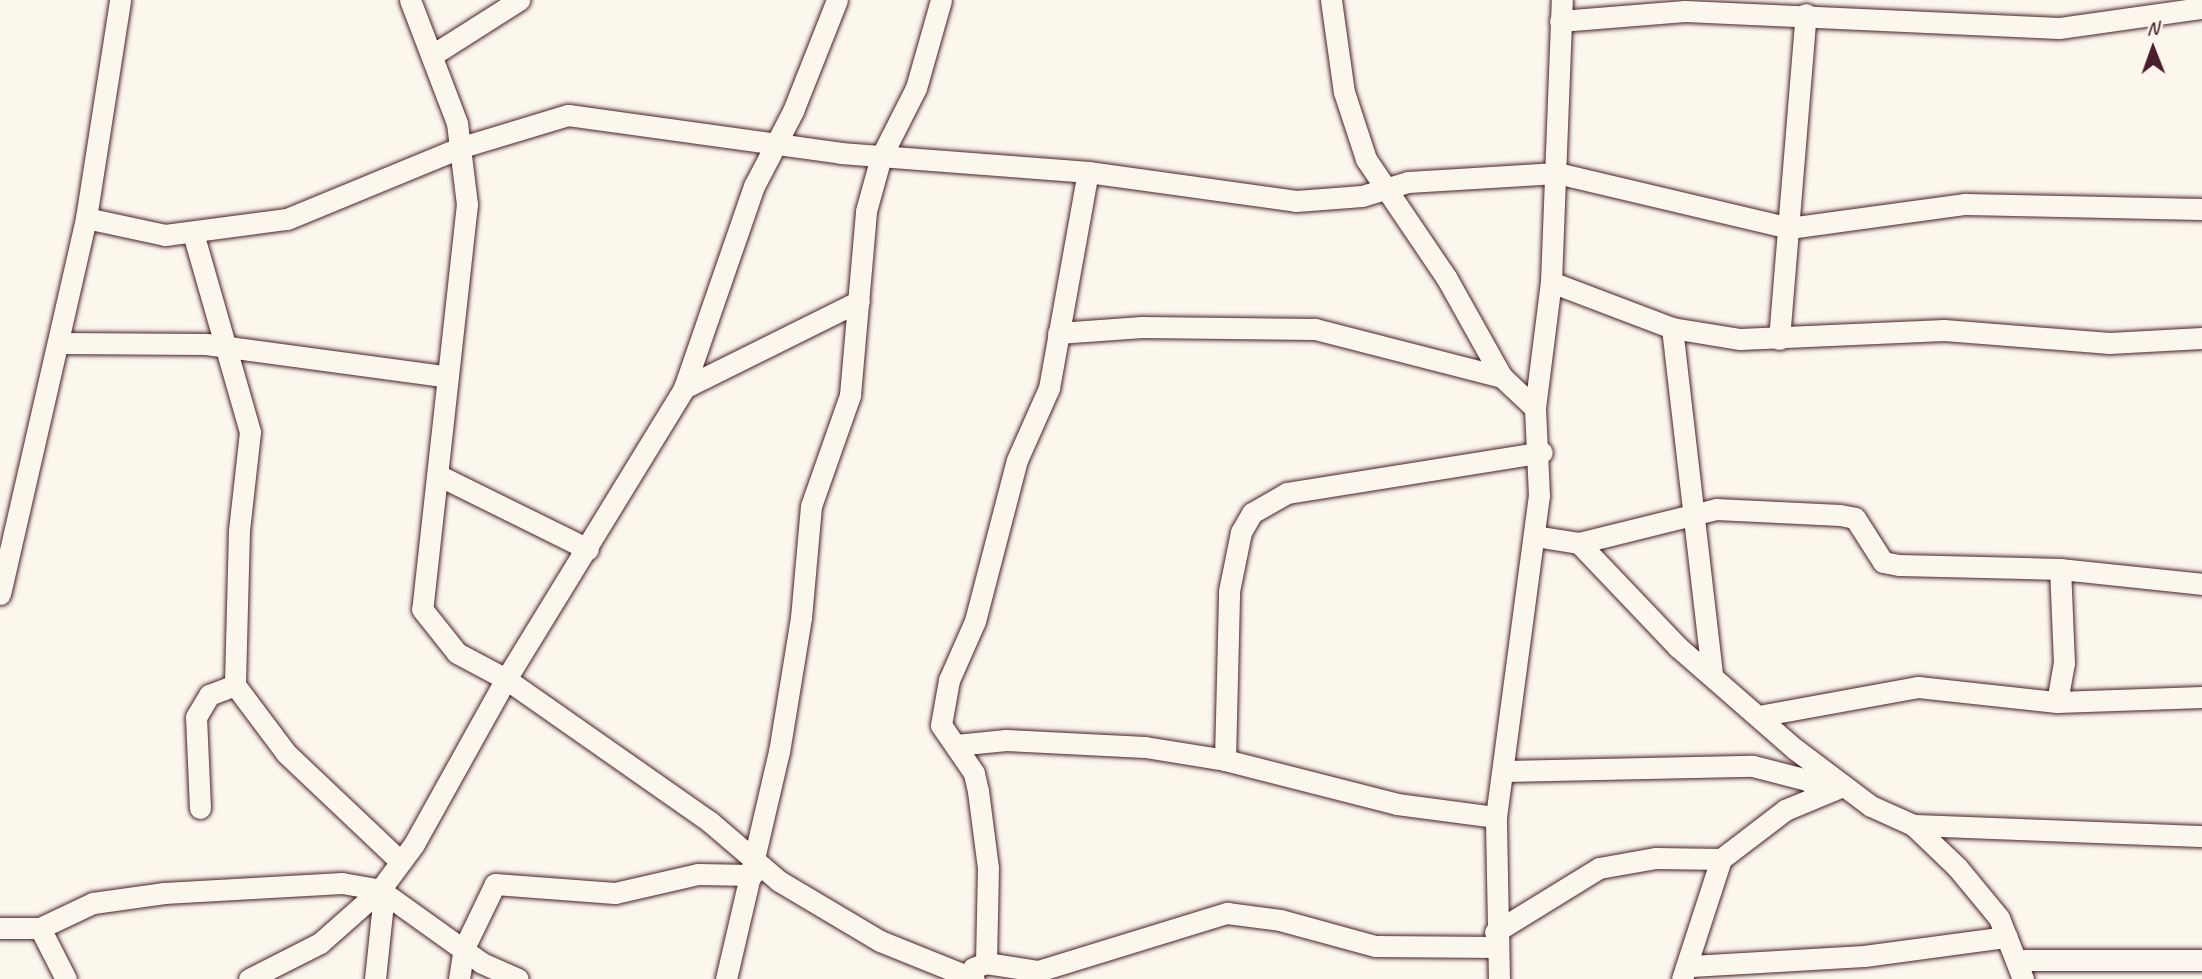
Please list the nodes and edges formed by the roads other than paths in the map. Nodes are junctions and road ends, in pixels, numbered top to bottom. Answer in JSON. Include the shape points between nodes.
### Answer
{"nodes":[{"id":1,"x":120,"y":0,"type":"edge"},
{"id":2,"x":410,"y":0,"type":"edge"},
{"id":3,"x":519,"y":0,"type":"edge"},
{"id":4,"x":837,"y":0,"type":"edge"},
{"id":5,"x":941,"y":0,"type":"edge"},
{"id":6,"x":1331,"y":0,"type":"edge"},
{"id":7,"x":2202,"y":8,"type":"edge"},
{"id":8,"x":1561,"y":10,"type":"edge"},
{"id":9,"x":1812,"y":10,"type":"edge"},
{"id":10,"x":434,"y":54,"type":"junction"},
{"id":11,"x":777,"y":139,"type":"junction"},
{"id":12,"x":462,"y":147,"type":"junction"},
{"id":13,"x":881,"y":157,"type":"junction"},
{"id":14,"x":1088,"y":172,"type":"junction"},
{"id":15,"x":1557,"y":173,"type":"junction"},
{"id":16,"x":1385,"y":187,"type":"junction"},
{"id":17,"x":2202,"y":209,"type":"edge"},
{"id":18,"x":86,"y":218,"type":"junction"},
{"id":19,"x":1789,"y":228,"type":"junction"},
{"id":20,"x":193,"y":233,"type":"junction"},
{"id":21,"x":1551,"y":282,"type":"junction"},
{"id":22,"x":859,"y":301,"type":"junction"},
{"id":23,"x":1672,"y":328,"type":"junction"},
{"id":24,"x":1058,"y":333,"type":"junction"},
{"id":25,"x":2202,"y":338,"type":"edge"},
{"id":26,"x":1779,"y":339,"type":"junction"},
{"id":27,"x":59,"y":343,"type":"junction"},
{"id":28,"x":222,"y":346,"type":"junction"},
{"id":29,"x":443,"y":376,"type":"junction"},
{"id":30,"x":1502,"y":377,"type":"junction"},
{"id":31,"x":684,"y":388,"type":"junction"},
{"id":32,"x":1535,"y":408,"type":"junction"},
{"id":33,"x":1542,"y":452,"type":"junction"},
{"id":34,"x":440,"y":476,"type":"junction"},
{"id":35,"x":1693,"y":511,"type":"junction"},
{"id":36,"x":1535,"y":536,"type":"junction"},
{"id":37,"x":1579,"y":542,"type":"junction"},
{"id":38,"x":588,"y":549,"type":"junction"},
{"id":39,"x":2060,"y":569,"type":"junction"},
{"id":40,"x":2202,"y":584,"type":"edge"},
{"id":41,"x":0,"y":594,"type":"edge"},
{"id":42,"x":1712,"y":674,"type":"junction"},
{"id":43,"x":506,"y":679,"type":"junction"},
{"id":44,"x":235,"y":685,"type":"junction"},
{"id":45,"x":2202,"y":697,"type":"edge"},
{"id":46,"x":2057,"y":702,"type":"junction"},
{"id":47,"x":1763,"y":715,"type":"junction"},
{"id":48,"x":956,"y":745,"type":"junction"},
{"id":49,"x":1225,"y":760,"type":"junction"},
{"id":50,"x":1504,"y":771,"type":"junction"},
{"id":51,"x":1835,"y":789,"type":"junction"},
{"id":52,"x":200,"y":808,"type":"dead end"},
{"id":53,"x":1496,"y":817,"type":"junction"},
{"id":54,"x":1913,"y":825,"type":"junction"},
{"id":55,"x":2202,"y":836,"type":"edge"},
{"id":56,"x":1721,"y":859,"type":"junction"},
{"id":57,"x":401,"y":862,"type":"junction"},
{"id":58,"x":753,"y":867,"type":"junction"},
{"id":59,"x":382,"y":892,"type":"junction"},
{"id":60,"x":0,"y":928,"type":"edge"},
{"id":61,"x":40,"y":928,"type":"junction"},
{"id":62,"x":2007,"y":937,"type":"junction"},
{"id":63,"x":1497,"y":939,"type":"junction"},
{"id":64,"x":464,"y":948,"type":"junction"},
{"id":65,"x":2202,"y":960,"type":"edge"},
{"id":66,"x":2020,"y":970,"type":"edge"},
{"id":67,"x":1687,"y":972,"type":"edge"},
{"id":68,"x":969,"y":974,"type":"edge"},
{"id":69,"x":66,"y":979,"type":"edge"},
{"id":70,"x":249,"y":979,"type":"edge"},
{"id":71,"x":375,"y":979,"type":"edge"},
{"id":72,"x":459,"y":979,"type":"edge"},
{"id":73,"x":519,"y":979,"type":"edge"},
{"id":74,"x":726,"y":979,"type":"edge"},
{"id":75,"x":1499,"y":979,"type":"edge"}],
"edges":[{"from":1,"to":18,"type":"street"},
{"from":2,"to":10,"type":"street"},
{"from":3,"to":10,"type":"street"},
{"from":4,"to":11,"type":"street"},
{"from":5,"to":13,"type":"street","via":[[916,88]]},
{"from":6,"to":16,"type":"street","via":[[1344,92],[1366,159]]},
{"from":7,"to":9,"type":"street","via":[[2060,28]]},
{"from":8,"to":9,"type":"street"},
{"from":8,"to":15,"type":"street"},
{"from":9,"to":19,"type":"street"},
{"from":10,"to":12,"type":"street"},
{"from":11,"to":12,"type":"street","via":[[568,115]]},
{"from":11,"to":13,"type":"street"},
{"from":11,"to":31,"type":"street","via":[[754,186]]},
{"from":12,"to":20,"type":"street","via":[[307,213]]},
{"from":12,"to":29,"type":"street","via":[[465,259]]},
{"from":13,"to":14,"type":"street"},
{"from":13,"to":22,"type":"street","via":[[857,264]]},
{"from":14,"to":16,"type":"street","via":[[1296,201],[1362,196]]},
{"from":14,"to":24,"type":"street"},
{"from":15,"to":16,"type":"street"},
{"from":15,"to":19,"type":"street"},
{"from":15,"to":21,"type":"street"},
{"from":16,"to":30,"type":"street"},
{"from":17,"to":19,"type":"street","via":[[1965,204]]},
{"from":18,"to":20,"type":"street","via":[[132,231]]},
{"from":18,"to":27,"type":"street"},
{"from":19,"to":26,"type":"street"},
{"from":20,"to":28,"type":"street"},
{"from":21,"to":23,"type":"street"},
{"from":21,"to":32,"type":"street"},
{"from":22,"to":31,"type":"street"},
{"from":22,"to":58,"type":"street","via":[[850,395],[811,506],[794,666]]},
{"from":23,"to":26,"type":"street"},
{"from":23,"to":35,"type":"street"},
{"from":24,"to":30,"type":"street","via":[[1153,326],[1315,329]]},
{"from":24,"to":48,"type":"street","via":[[1049,387],[1017,460],[975,621],[949,680],[941,725]]},
{"from":25,"to":26,"type":"street","via":[[2109,343],[1944,330]]},
{"from":27,"to":28,"type":"street"},
{"from":27,"to":41,"type":"street"},
{"from":28,"to":29,"type":"street"},
{"from":28,"to":44,"type":"street","via":[[250,432],[239,530]]},
{"from":29,"to":34,"type":"street"},
{"from":30,"to":32,"type":"street"},
{"from":31,"to":38,"type":"street"},
{"from":32,"to":33,"type":"street"},
{"from":33,"to":36,"type":"street"},
{"from":33,"to":49,"type":"street","via":[[1287,493],[1252,513],[1241,532],[1230,591]]},
{"from":34,"to":38,"type":"street"},
{"from":34,"to":43,"type":"street","via":[[420,588],[422,609],[457,653]]},
{"from":35,"to":37,"type":"street"},
{"from":35,"to":39,"type":"street","via":[[1855,518],[1870,549],[1899,565]]},
{"from":35,"to":42,"type":"street"},
{"from":36,"to":37,"type":"street"},
{"from":36,"to":50,"type":"street"},
{"from":37,"to":42,"type":"street"},
{"from":38,"to":43,"type":"street"},
{"from":39,"to":40,"type":"street"},
{"from":39,"to":46,"type":"street","via":[[2064,663]]},
{"from":42,"to":47,"type":"street"},
{"from":43,"to":57,"type":"street"},
{"from":43,"to":58,"type":"street"},
{"from":44,"to":52,"type":"street","via":[[209,695],[196,717]]},
{"from":44,"to":57,"type":"street","via":[[286,753]]},
{"from":45,"to":46,"type":"street"},
{"from":46,"to":47,"type":"street","via":[[1918,687]]},
{"from":47,"to":51,"type":"street"},
{"from":48,"to":49,"type":"street","via":[[1006,740],[1145,747]]},
{"from":48,"to":68,"type":"street","via":[[978,791],[989,881]]},
{"from":49,"to":53,"type":"street","via":[[1397,804]]},
{"from":50,"to":51,"type":"street","via":[[1753,766]]},
{"from":50,"to":53,"type":"street"},
{"from":51,"to":54,"type":"street"},
{"from":51,"to":56,"type":"street","via":[[1765,822]]},
{"from":53,"to":63,"type":"street"},
{"from":54,"to":55,"type":"street"},
{"from":54,"to":62,"type":"street","via":[[1957,867]]},
{"from":56,"to":63,"type":"street","via":[[1656,858],[1599,868]]},
{"from":56,"to":67,"type":"street"},
{"from":57,"to":59,"type":"street"},
{"from":58,"to":64,"type":"street","via":[[591,894],[499,882]]},
{"from":58,"to":68,"type":"street","via":[[827,911]]},
{"from":58,"to":74,"type":"street"},
{"from":59,"to":61,"type":"street","via":[[274,883],[164,893],[93,903]]},
{"from":59,"to":64,"type":"street"},
{"from":59,"to":70,"type":"street","via":[[320,943]]},
{"from":59,"to":71,"type":"street"},
{"from":60,"to":61,"type":"street"},
{"from":61,"to":69,"type":"street"},
{"from":62,"to":66,"type":"street"},
{"from":62,"to":67,"type":"street"},
{"from":63,"to":68,"type":"street","via":[[1375,947],[1280,920],[1227,913],[1038,971]]},
{"from":63,"to":75,"type":"street"},
{"from":64,"to":72,"type":"street"},
{"from":64,"to":73,"type":"street"},
{"from":65,"to":66,"type":"street"}]}
